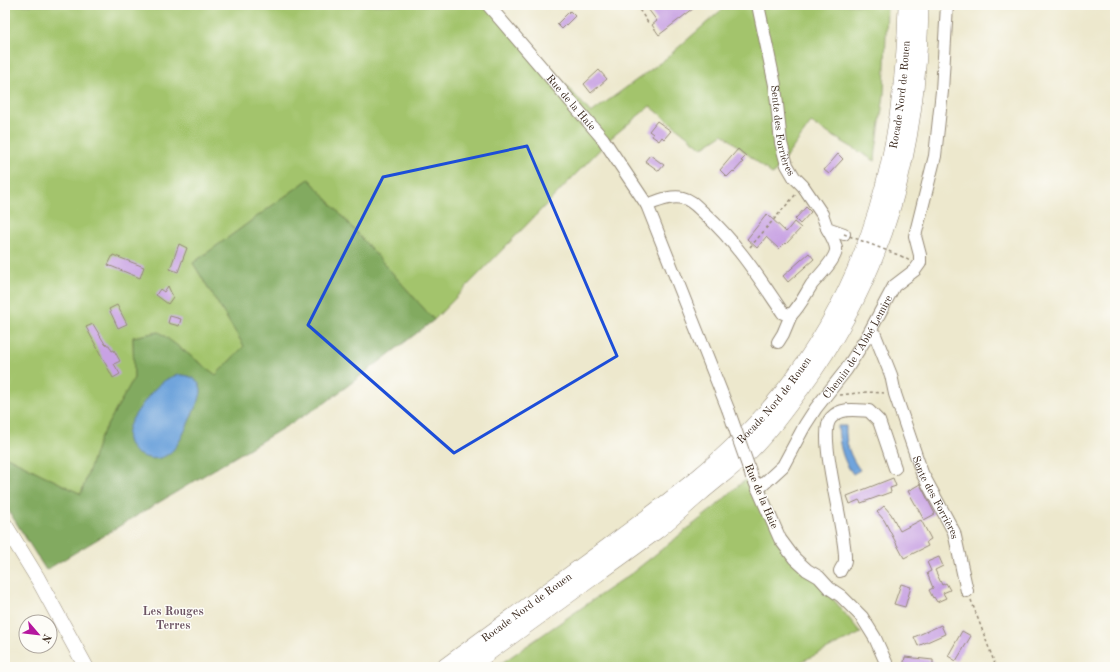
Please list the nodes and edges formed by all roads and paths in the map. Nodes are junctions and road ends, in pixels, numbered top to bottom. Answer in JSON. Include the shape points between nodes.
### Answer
{"nodes":[{"id":1,"x":488,"y":5,"type":"edge"},
{"id":2,"x":636,"y":5,"type":"edge"},
{"id":3,"x":758,"y":5,"type":"edge"},
{"id":4,"x":907,"y":5,"type":"edge"},
{"id":5,"x":920,"y":5,"type":"edge"},
{"id":6,"x":946,"y":5,"type":"edge"},
{"id":7,"x":649,"y":24,"type":"dead end"},
{"id":8,"x":803,"y":186,"type":"junction"},
{"id":9,"x":647,"y":205,"type":"junction"},
{"id":10,"x":828,"y":228,"type":"junction"},
{"id":11,"x":844,"y":234,"type":"joint"},
{"id":12,"x":741,"y":252,"type":"junction"},
{"id":13,"x":901,"y":256,"type":"dead end"},
{"id":14,"x":791,"y":315,"type":"junction"},
{"id":15,"x":868,"y":335,"type":"junction"},
{"id":16,"x":778,"y":342,"type":"dead end"},
{"id":17,"x":895,"y":394,"type":"junction"},
{"id":18,"x":838,"y":395,"type":"dead end"},
{"id":19,"x":895,"y":468,"type":"dead end"},
{"id":20,"x":758,"y":489,"type":"junction"},
{"id":21,"x":5,"y":525,"type":"edge"},
{"id":22,"x":840,"y":571,"type":"dead end"},
{"id":23,"x":967,"y":591,"type":"joint"},
{"id":24,"x":86,"y":667,"type":"edge"},
{"id":25,"x":444,"y":667,"type":"edge"},
{"id":26,"x":468,"y":667,"type":"edge"},
{"id":27,"x":888,"y":667,"type":"edge"},
{"id":28,"x":996,"y":667,"type":"edge"}],
"edges":[{"from":1,"to":9,"type":"street","name":"Rue de la Haie","via":[[603,139]]},
{"from":2,"to":7,"type":"path"},
{"from":3,"to":8,"type":"street","name":"Sente des Forrières","via":[[775,85],[787,165]]},
{"from":4,"to":25,"type":"highway","name":"Rocade Nord de Rouen","via":[[902,90],[890,166],[880,202],[870,234],[843,298],[808,356],[774,402],[733,446],[702,474],[650,516]]},
{"from":5,"to":26,"type":"highway","name":"Rocade Nord de Rouen","via":[[910,130],[892,208],[882,239],[854,303],[819,363],[781,415],[747,453],[658,529]]},
{"from":6,"to":15,"type":"street","name":"Chemin de l'Abbé Lemire","via":[[942,91],[935,156],[915,236],[920,263],[894,286]]},
{"from":8,"to":10,"type":"street","name":"Sente des Forrières","via":[[822,214]]},
{"from":8,"to":12,"type":"path","via":[[750,248]]},
{"from":9,"to":12,"type":"street","via":[[666,198],[682,197],[691,201]]},
{"from":9,"to":20,"type":"street","name":"Rue de la Haie","bridge":true},
{"from":10,"to":11,"type":"street"},
{"from":10,"to":14,"type":"street","via":[[836,252]]},
{"from":11,"to":13,"type":"path","bridge":true},
{"from":12,"to":14,"type":"street","via":[[783,313]]},
{"from":14,"to":16,"type":"street"},
{"from":15,"to":17,"type":"street","name":"Sente des Forrières","via":[[875,335],[891,375]]},
{"from":15,"to":20,"type":"street","name":"Chemin de l'Abbé Lemire","via":[[846,370],[816,408],[783,466]]},
{"from":17,"to":18,"type":"path","via":[[867,392]]},
{"from":17,"to":23,"type":"street","name":"Sente des Forrières","via":[[922,473],[954,532]]},
{"from":19,"to":22,"type":"street","via":[[879,421],[869,410],[840,411],[830,418],[826,430],[845,562]]},
{"from":20,"to":27,"type":"street","name":"Rue de la Haie","via":[[780,539],[794,558],[841,596],[862,617]]},
{"from":21,"to":24,"type":"main road"},
{"from":23,"to":28,"type":"path"}]}
